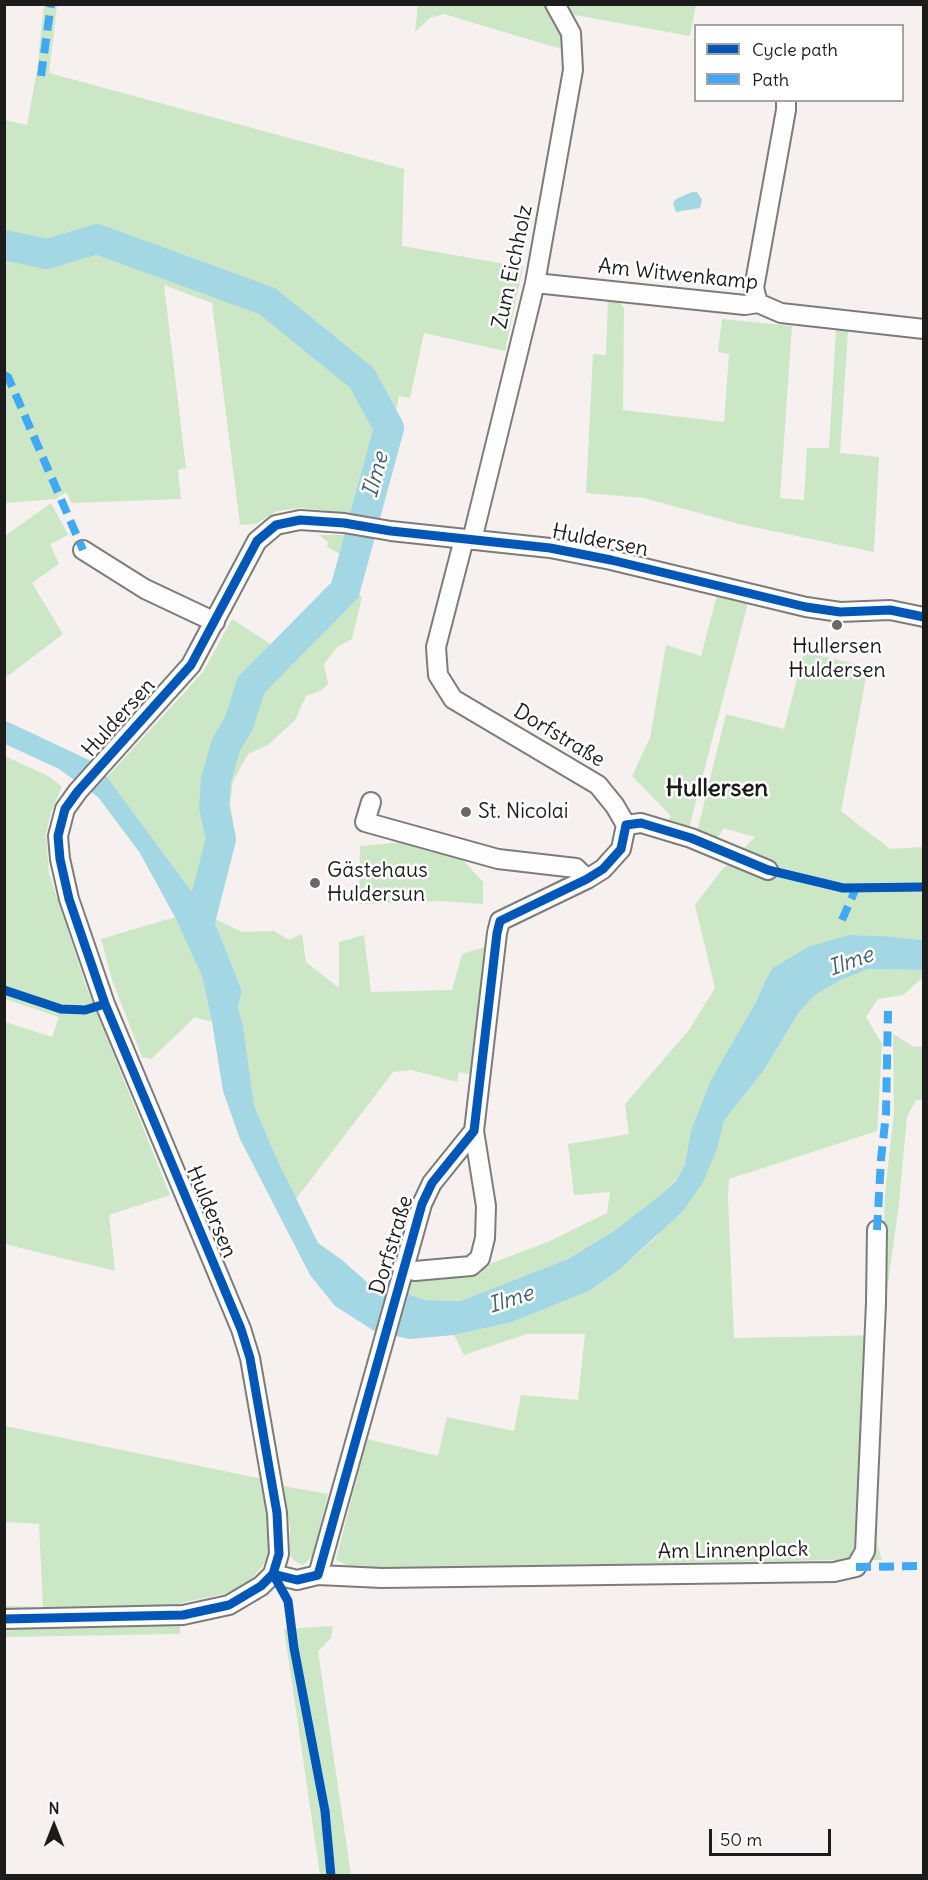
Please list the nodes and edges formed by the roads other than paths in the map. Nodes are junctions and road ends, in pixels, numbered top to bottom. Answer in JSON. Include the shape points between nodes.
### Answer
{"nodes":[{"id":1,"x":555,"y":4,"type":"edge"},
{"id":2,"x":786,"y":102,"type":"edge"},
{"id":3,"x":535,"y":283,"type":"junction"},
{"id":4,"x":758,"y":303,"type":"junction"},
{"id":5,"x":924,"y":329,"type":"edge"},
{"id":6,"x":468,"y":540,"type":"junction"},
{"id":7,"x":83,"y":550,"type":"dead end"},
{"id":8,"x":924,"y":617,"type":"edge"},
{"id":9,"x":215,"y":622,"type":"junction"},
{"id":10,"x":371,"y":802,"type":"dead end"},
{"id":11,"x":626,"y":825,"type":"junction"},
{"id":12,"x":768,"y":870,"type":"dead end"},
{"id":13,"x":587,"y":879,"type":"junction"},
{"id":14,"x":474,"y":1131,"type":"junction"},
{"id":15,"x":877,"y":1230,"type":"dead end"},
{"id":16,"x":401,"y":1274,"type":"junction"},
{"id":17,"x":273,"y":1575,"type":"junction"},
{"id":18,"x":318,"y":1575,"type":"junction"},
{"id":19,"x":4,"y":1619,"type":"edge"}],
"edges":[{"from":1,"to":3,"type":"street","name":"Zum Eichholz","via":[[571,33],[573,70]]},
{"from":2,"to":4,"type":"street","via":[[754,288]]},
{"from":3,"to":4,"type":"street","name":"Am Witwenkamp","via":[[745,305]]},
{"from":3,"to":6,"type":"street","name":"Zum Eichholz"},
{"from":4,"to":5,"type":"street","name":"Am Witwenkamp","via":[[781,313]]},
{"from":6,"to":8,"type":"street","name":"Huldersen","via":[[550,548],[612,560],[806,607],[840,612],[890,610]]},
{"from":6,"to":9,"type":"street","name":"Huldersen","via":[[344,523],[300,520],[276,525],[257,542]]},
{"from":6,"to":11,"type":"street","name":"Dorfstraße","via":[[436,647],[438,675],[453,699],[598,785]]},
{"from":7,"to":9,"type":"street","via":[[146,589]]},
{"from":9,"to":17,"type":"street","name":"Huldersen","via":[[191,665],[78,791],[65,809],[58,836],[69,899],[105,1004],[247,1348],[278,1513],[279,1554]]},
{"from":10,"to":13,"type":"street","via":[[365,822],[498,859],[576,868]]},
{"from":11,"to":12,"type":"street","via":[[641,823],[691,838]]},
{"from":11,"to":13,"type":"street","via":[[621,849],[603,869]]},
{"from":13,"to":14,"type":"street","via":[[500,921]]},
{"from":14,"to":16,"type":"street","name":"Dorfstraße","via":[[432,1183]]},
{"from":14,"to":16,"type":"street","via":[[486,1206],[480,1258],[471,1266]]},
{"from":15,"to":18,"type":"street","name":"Am Linnenplack","via":[[865,1551],[856,1567],[834,1572],[382,1578]]},
{"from":16,"to":18,"type":"street","name":"Dorfstraße"},
{"from":17,"to":18,"type":"street","name":"Am Linnenplack","via":[[297,1580]]},
{"from":17,"to":19,"type":"street","via":[[229,1605],[183,1615]]}]}
